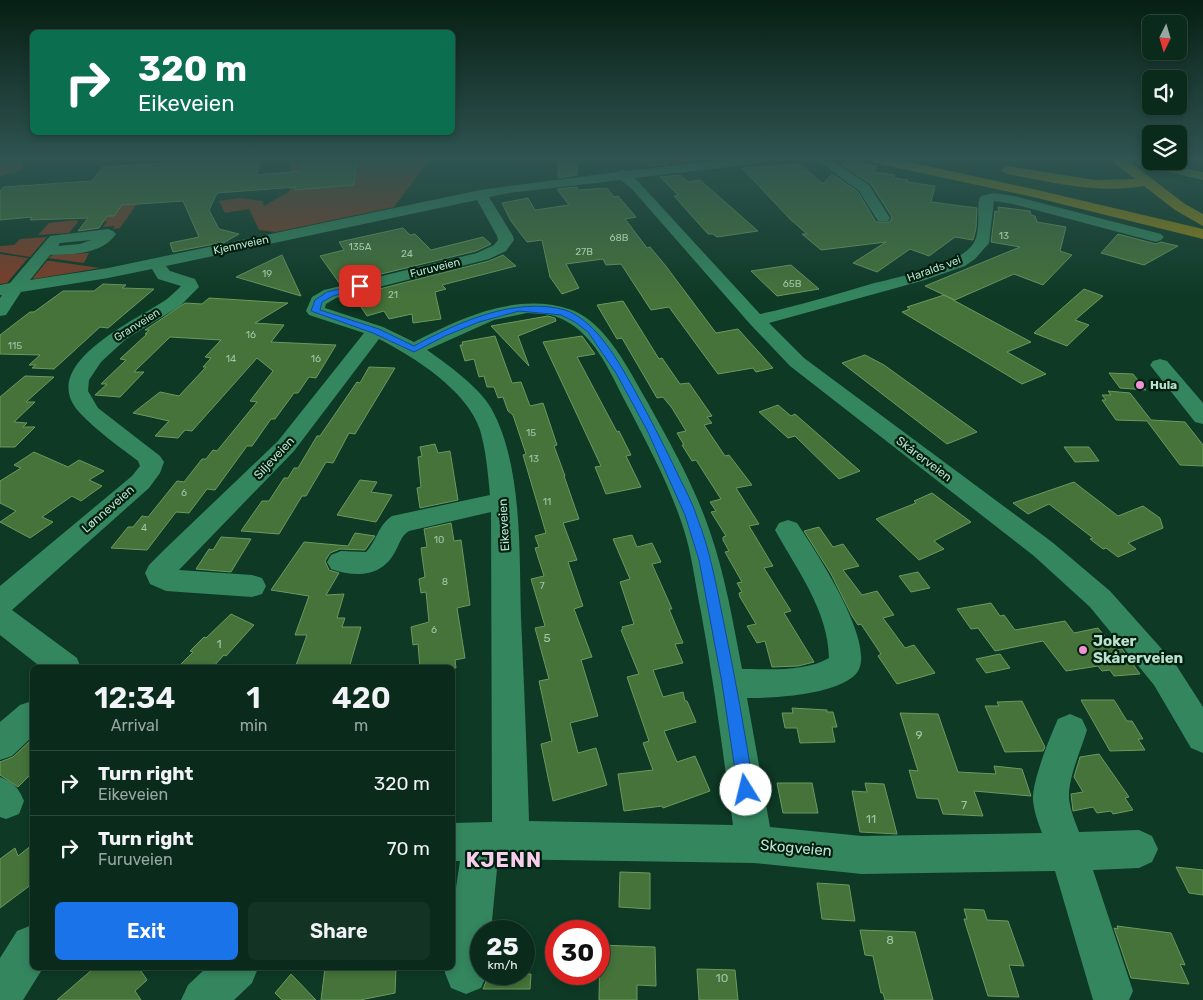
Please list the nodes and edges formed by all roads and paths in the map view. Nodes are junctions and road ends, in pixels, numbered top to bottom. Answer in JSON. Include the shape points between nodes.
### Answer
{"nodes":[{"id":1,"x":425,"y":206,"type":"edge"},
{"id":2,"x":487,"y":206,"type":"edge"},
{"id":3,"x":655,"y":206,"type":"edge"},
{"id":4,"x":875,"y":206,"type":"edge"},
{"id":5,"x":985,"y":206,"type":"edge"},
{"id":6,"x":1036,"y":206,"type":"edge"},
{"id":7,"x":1086,"y":206,"type":"edge"},
{"id":8,"x":1137,"y":206,"type":"edge"},
{"id":9,"x":1179,"y":206,"type":"edge"},
{"id":10,"x":1187,"y":206,"type":"edge"},
{"id":11,"x":1200,"y":217,"type":"edge"},
{"id":12,"x":883,"y":218,"type":"dead end"},
{"id":13,"x":1203,"y":234,"type":"edge"},
{"id":14,"x":1156,"y":237,"type":"dead end"},
{"id":15,"x":45,"y":251,"type":"dead end"},
{"id":16,"x":156,"y":263,"type":"junction"},
{"id":17,"x":7,"y":289,"type":"edge"},
{"id":18,"x":0,"y":311,"type":"edge"},
{"id":19,"x":315,"y":311,"type":"joint"},
{"id":20,"x":756,"y":320,"type":"junction"},
{"id":21,"x":376,"y":331,"type":"junction"},
{"id":22,"x":414,"y":349,"type":"junction"},
{"id":23,"x":1160,"y":365,"type":"dead end"},
{"id":24,"x":90,"y":411,"type":"joint"},
{"id":25,"x":1203,"y":418,"type":"edge"},
{"id":26,"x":502,"y":501,"type":"junction"},
{"id":27,"x":788,"y":530,"type":"dead end"},
{"id":28,"x":341,"y":562,"type":"dead end"},
{"id":29,"x":252,"y":586,"type":"dead end"},
{"id":30,"x":0,"y":603,"type":"edge"},
{"id":31,"x":0,"y":618,"type":"edge"},
{"id":32,"x":62,"y":665,"type":"edge"},
{"id":33,"x":729,"y":683,"type":"junction"},
{"id":34,"x":30,"y":718,"type":"edge"},
{"id":35,"x":1070,"y":730,"type":"dead end"},
{"id":36,"x":1203,"y":737,"type":"edge"},
{"id":37,"x":0,"y":744,"type":"edge"},
{"id":38,"x":482,"y":841,"type":"edge"},
{"id":39,"x":754,"y":844,"type":"junction"},
{"id":40,"x":1139,"y":849,"type":"dead end"},
{"id":41,"x":1068,"y":851,"type":"junction"},
{"id":42,"x":30,"y":949,"type":"edge"},
{"id":43,"x":235,"y":970,"type":"edge"},
{"id":44,"x":466,"y":972,"type":"dead end"},
{"id":45,"x":1111,"y":991,"type":"dead end"},
{"id":46,"x":0,"y":997,"type":"edge"},
{"id":47,"x":203,"y":1000,"type":"edge"}],
"edges":[{"from":1,"to":16,"type":"street","name":"Kjennveien"},
{"from":2,"to":19,"type":"street","name":"Furuveien","via":[[505,236],[500,248],[483,256],[330,294],[318,301]]},
{"from":3,"to":20,"type":"street","name":"Skårerveien"},
{"from":4,"to":12,"type":"street"},
{"from":5,"to":20,"type":"street","name":"Haralds vei","via":[[980,246],[963,259],[938,270],[798,312]]},
{"from":6,"to":14,"type":"street","name":"Haralds vei"},
{"from":7,"to":13,"type":"highway"},
{"from":8,"to":11,"type":"highway"},
{"from":9,"to":11,"type":"highway"},
{"from":10,"to":11,"type":"highway"},
{"from":15,"to":17,"type":"street"},
{"from":16,"to":17,"type":"street","name":"Kjennveien"},
{"from":16,"to":24,"type":"street","name":"Granveien","via":[[164,275],[190,283],[190,287],[174,302],[105,346],[93,358],[79,380],[78,391]]},
{"from":17,"to":18,"type":"street"},
{"from":19,"to":21,"type":"street","name":"Eikeveien"},
{"from":20,"to":36,"type":"street","name":"Skårerveien","via":[[808,371],[1086,585],[1147,652]]},
{"from":21,"to":22,"type":"street","name":"Eikeveien"},
{"from":21,"to":29,"type":"street","name":"Siljeveien","via":[[287,445],[159,573],[166,580]]},
{"from":22,"to":26,"type":"street","name":"Eikeveien","via":[[443,370],[480,407],[491,430]]},
{"from":22,"to":33,"type":"street","via":[[442,334],[519,308],[563,312],[591,330],[621,373],[691,515],[705,560]]},
{"from":23,"to":25,"type":"street"},
{"from":24,"to":30,"type":"street","name":"Lønneveien","via":[[152,462],[149,473]]},
{"from":26,"to":28,"type":"street","via":[[401,523],[391,529],[377,558],[368,562]]},
{"from":26,"to":38,"type":"street","name":"Eikeveien","via":[[508,639]]},
{"from":27,"to":33,"type":"street","via":[[811,567],[841,631],[846,650],[845,665],[834,673],[812,679]]},
{"from":31,"to":32,"type":"street"},
{"from":33,"to":39,"type":"street"},
{"from":34,"to":37,"type":"street"},
{"from":35,"to":41,"type":"street","via":[[1051,799]]},
{"from":38,"to":39,"type":"street","name":"Skogveien"},
{"from":38,"to":44,"type":"street","name":"Eikeveien"},
{"from":39,"to":41,"type":"street","name":"Skogveien","via":[[862,855]]},
{"from":40,"to":41,"type":"street","name":"Skogveien"},
{"from":41,"to":45,"type":"street"},
{"from":42,"to":46,"type":"street"},
{"from":43,"to":47,"type":"street"}]}
